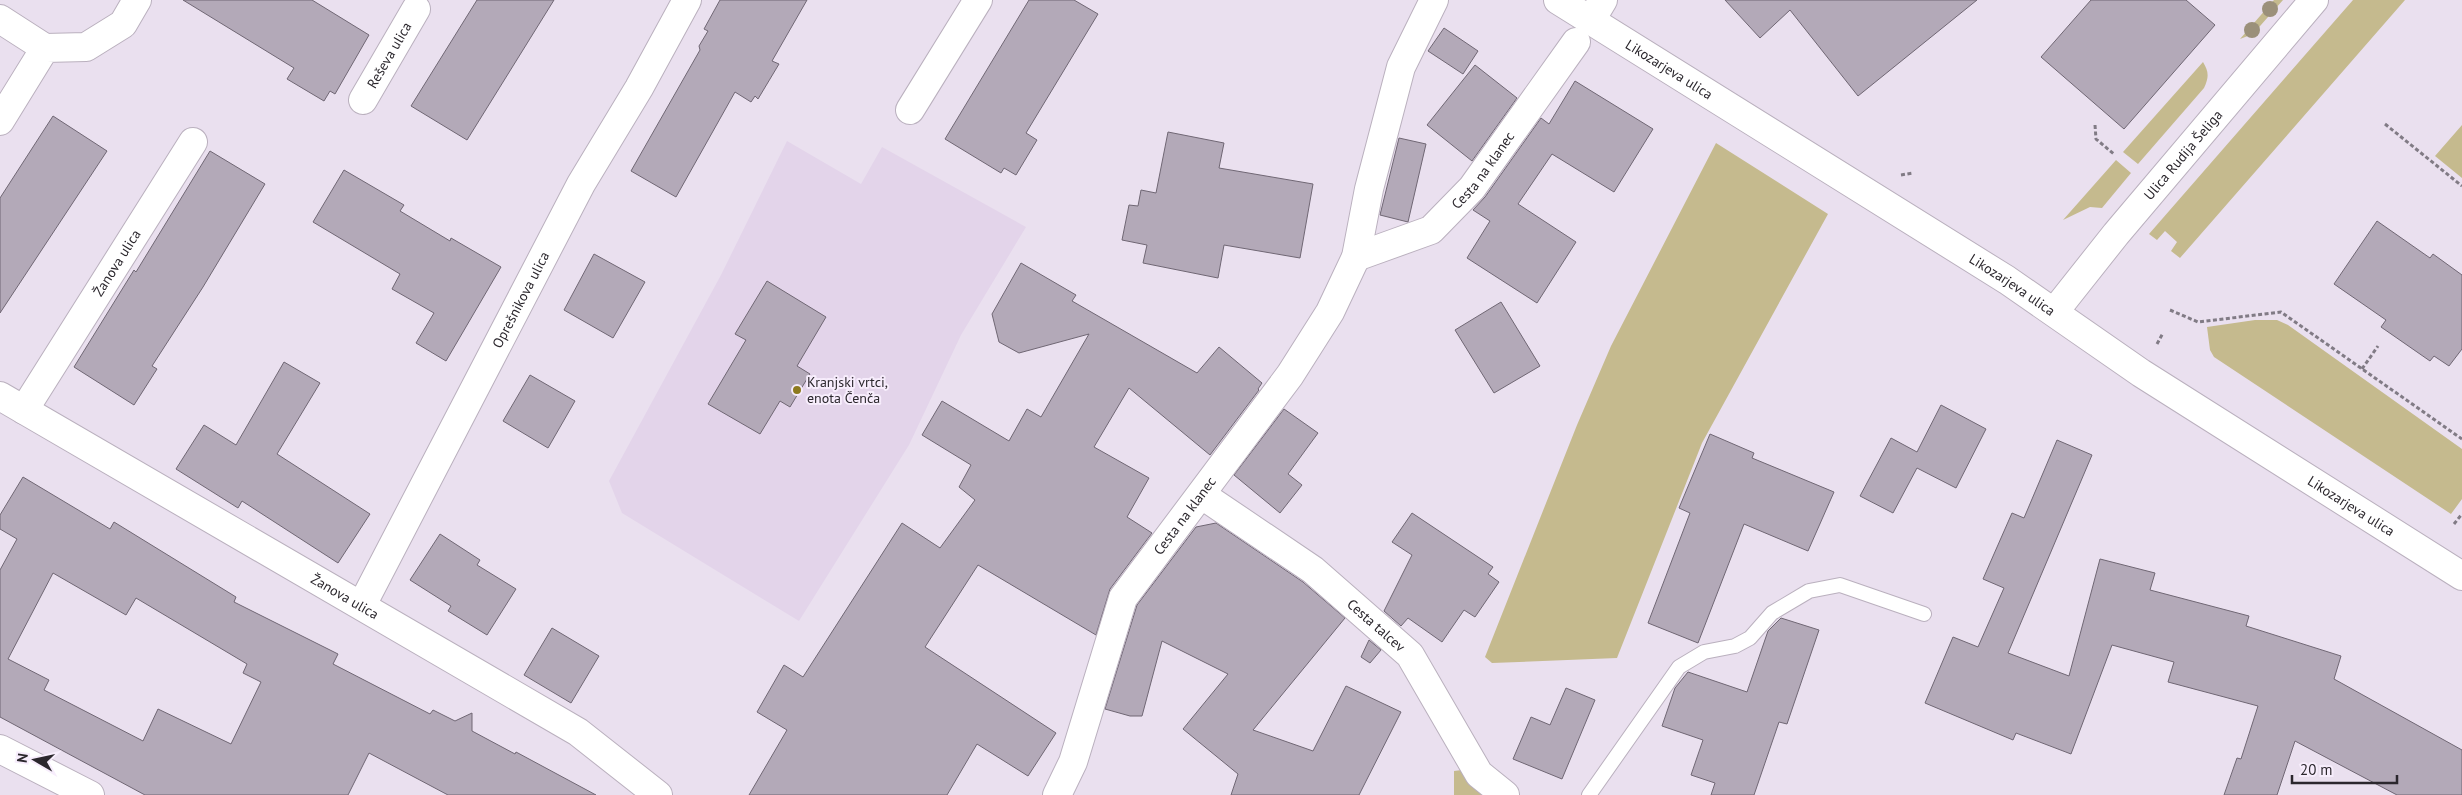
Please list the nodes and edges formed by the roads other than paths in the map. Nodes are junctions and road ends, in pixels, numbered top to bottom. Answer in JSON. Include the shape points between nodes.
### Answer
{"nodes":[{"id":1,"x":137,"y":0,"type":"edge"},
{"id":2,"x":687,"y":0,"type":"edge"},
{"id":3,"x":978,"y":0,"type":"edge"},
{"id":4,"x":1434,"y":0,"type":"edge"},
{"id":5,"x":1558,"y":0,"type":"edge"},
{"id":6,"x":2314,"y":0,"type":"edge"},
{"id":7,"x":413,"y":3,"type":"edge"},
{"id":8,"x":0,"y":19,"type":"edge"},
{"id":9,"x":1590,"y":21,"type":"edge"},
{"id":10,"x":45,"y":48,"type":"junction"},
{"id":11,"x":363,"y":100,"type":"dead end"},
{"id":12,"x":910,"y":110,"type":"dead end"},
{"id":13,"x":0,"y":121,"type":"edge"},
{"id":14,"x":193,"y":142,"type":"dead end"},
{"id":15,"x":1356,"y":257,"type":"junction"},
{"id":16,"x":2055,"y":312,"type":"junction"},
{"id":17,"x":0,"y":396,"type":"edge"},
{"id":18,"x":24,"y":410,"type":"junction"},
{"id":19,"x":1202,"y":495,"type":"junction"},
{"id":20,"x":2462,"y":576,"type":"edge"},
{"id":21,"x":362,"y":605,"type":"junction"},
{"id":22,"x":1924,"y":614,"type":"dead end"},
{"id":23,"x":0,"y":749,"type":"edge"},
{"id":24,"x":90,"y":795,"type":"edge"},
{"id":25,"x":658,"y":795,"type":"edge"},
{"id":26,"x":1057,"y":795,"type":"edge"},
{"id":27,"x":1505,"y":795,"type":"edge"},
{"id":28,"x":1589,"y":795,"type":"edge"}],
"edges":[{"from":1,"to":10,"type":"street","via":[[123,24],[86,47]]},
{"from":2,"to":21,"type":"street","name":"Oprešnikova ulica","via":[[581,184]]},
{"from":3,"to":12,"type":"street"},
{"from":4,"to":15,"type":"street","name":"Cesta na klanec","via":[[1401,67],[1369,189]]},
{"from":5,"to":9,"type":"street","name":"Likozarjeva ulica"},
{"from":6,"to":16,"type":"street","name":"Ulica Rudija Šeliga","via":[[2116,234]]},
{"from":7,"to":11,"type":"street","name":"Reševa ulica"},
{"from":8,"to":10,"type":"street"},
{"from":9,"to":15,"type":"street","name":"Cesta na klanec","via":[[1472,188],[1431,230]]},
{"from":9,"to":16,"type":"street","name":"Likozarjeva ulica"},
{"from":10,"to":13,"type":"street"},
{"from":14,"to":18,"type":"street","name":"Žanova ulica"},
{"from":15,"to":19,"type":"street","name":"Cesta na klanec","via":[[1330,312],[1290,375]]},
{"from":16,"to":20,"type":"street","name":"Likozarjeva ulica","via":[[2141,373]]},
{"from":17,"to":18,"type":"street","name":"Žanova ulica"},
{"from":18,"to":21,"type":"street","name":"Žanova ulica"},
{"from":19,"to":26,"type":"street","name":"Cesta na klanec","via":[[1124,598],[1073,762]]},
{"from":19,"to":27,"type":"street","name":"Cesta talcev","via":[[1313,570],[1410,655],[1479,774]]},
{"from":21,"to":25,"type":"street","name":"Žanova ulica","via":[[578,732]]},
{"from":22,"to":28,"type":"lane","via":[[1840,585],[1808,591],[1772,612],[1750,638],[1735,646],[1704,652],[1679,668]]},
{"from":23,"to":24,"type":"street"}]}
